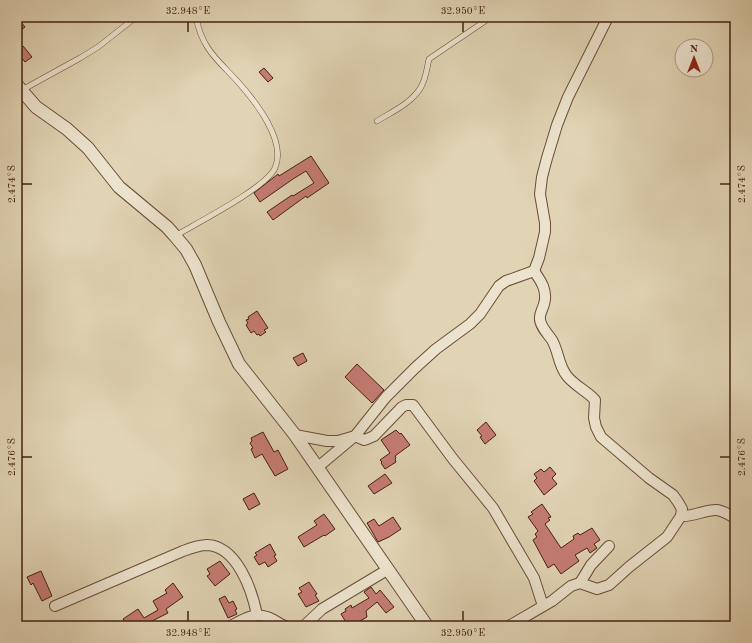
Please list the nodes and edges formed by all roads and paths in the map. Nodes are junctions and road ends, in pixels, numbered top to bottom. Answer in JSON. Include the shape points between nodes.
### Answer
{"nodes":[{"id":1,"x":136,"y":17,"type":"edge"},
{"id":2,"x":196,"y":17,"type":"edge"},
{"id":3,"x":491,"y":17,"type":"edge"},
{"id":4,"x":605,"y":18,"type":"edge"},
{"id":5,"x":19,"y":88,"type":"edge"},
{"id":6,"x":377,"y":121,"type":"dead end"},
{"id":7,"x":175,"y":236,"type":"junction"},
{"id":8,"x":534,"y":271,"type":"junction"},
{"id":9,"x":295,"y":435,"type":"junction"},
{"id":10,"x":355,"y":436,"type":"junction"},
{"id":11,"x":318,"y":467,"type":"junction"},
{"id":12,"x":681,"y":516,"type":"junction"},
{"id":13,"x":735,"y":518,"type":"edge"},
{"id":14,"x":609,"y":546,"type":"dead end"},
{"id":15,"x":388,"y":570,"type":"junction"},
{"id":16,"x":580,"y":583,"type":"junction"},
{"id":17,"x":55,"y":606,"type":"dead end"},
{"id":18,"x":544,"y":606,"type":"junction"},
{"id":19,"x":258,"y":615,"type":"junction"},
{"id":20,"x":231,"y":626,"type":"edge"},
{"id":21,"x":285,"y":626,"type":"edge"},
{"id":22,"x":304,"y":626,"type":"edge"},
{"id":23,"x":427,"y":626,"type":"edge"},
{"id":24,"x":509,"y":626,"type":"edge"}],
"edges":[{"from":1,"to":5,"type":"lane","via":[[92,51]]},
{"from":2,"to":7,"type":"lane","via":[[198,30],[205,45],[251,97],[265,117],[272,132],[278,160],[267,179]]},
{"from":3,"to":6,"type":"lane","via":[[429,60],[421,88],[412,98]]},
{"from":4,"to":8,"type":"street","via":[[568,97],[547,158],[540,194],[545,232]]},
{"from":5,"to":7,"type":"street","via":[[36,107],[78,138],[119,187]]},
{"from":7,"to":9,"type":"street","via":[[186,248],[239,364]]},
{"from":8,"to":10,"type":"street","via":[[499,286],[480,314],[415,368],[386,397]]},
{"from":8,"to":12,"type":"street","via":[[546,292],[541,323],[553,341],[560,363],[568,376],[595,400],[594,418],[601,437],[648,478],[673,495],[682,509]]},
{"from":9,"to":10,"type":"street","via":[[327,441]]},
{"from":9,"to":11,"type":"street"},
{"from":10,"to":11,"type":"street"},
{"from":10,"to":18,"type":"street","via":[[364,440],[370,438],[402,407],[413,405],[493,508],[534,578]]},
{"from":11,"to":15,"type":"street"},
{"from":12,"to":13,"type":"street","via":[[718,510]]},
{"from":12,"to":16,"type":"street","via":[[662,542],[609,585],[597,589]]},
{"from":14,"to":16,"type":"street","via":[[591,565]]},
{"from":15,"to":22,"type":"street","via":[[322,609]]},
{"from":15,"to":23,"type":"street"},
{"from":16,"to":18,"type":"street","via":[[571,586]]},
{"from":17,"to":19,"type":"street","via":[[183,551],[207,545],[228,553],[246,580]]},
{"from":18,"to":24,"type":"street"},
{"from":19,"to":20,"type":"street","via":[[245,618]]},
{"from":19,"to":21,"type":"street"}]}
